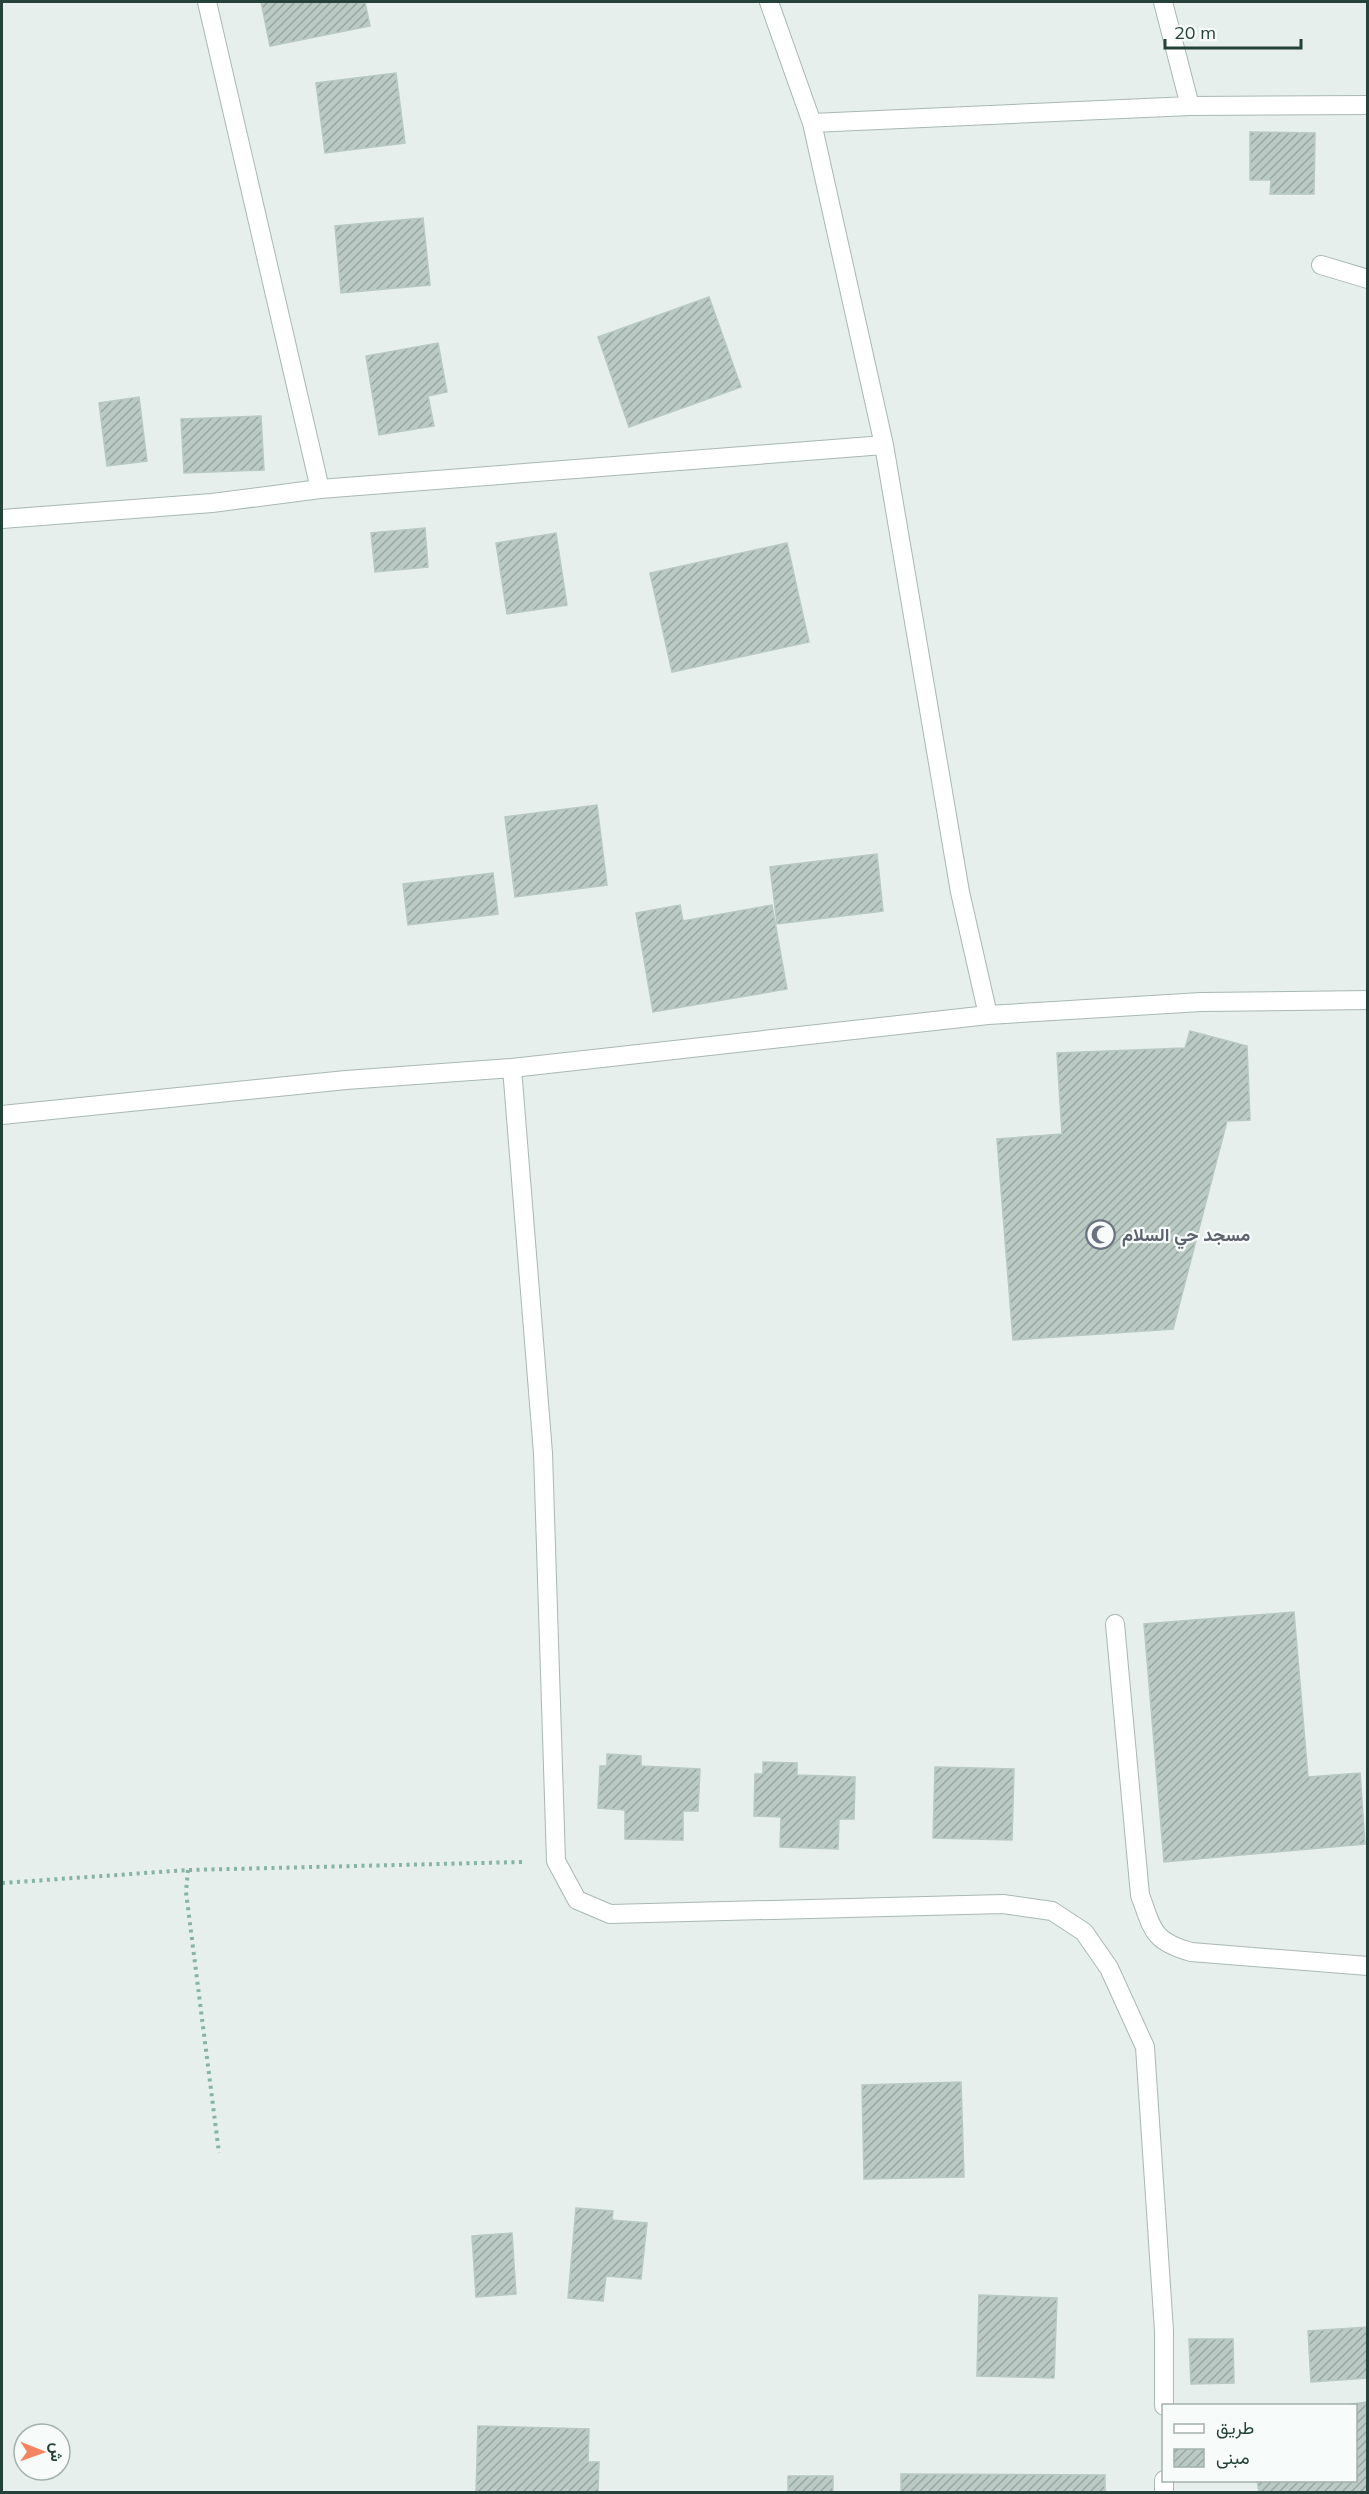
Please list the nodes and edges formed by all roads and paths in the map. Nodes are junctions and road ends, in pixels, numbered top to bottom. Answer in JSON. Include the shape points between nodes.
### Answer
{"nodes":[{"id":1,"x":207,"y":2,"type":"edge"},
{"id":2,"x":769,"y":2,"type":"edge"},
{"id":3,"x":1163,"y":2,"type":"edge"},
{"id":4,"x":1368,"y":105,"type":"edge"},
{"id":5,"x":1190,"y":106,"type":"junction"},
{"id":6,"x":812,"y":123,"type":"junction"},
{"id":7,"x":1321,"y":265,"type":"dead end"},
{"id":8,"x":1368,"y":279,"type":"edge"},
{"id":9,"x":884,"y":445,"type":"junction"},
{"id":10,"x":320,"y":489,"type":"junction"},
{"id":11,"x":2,"y":519,"type":"edge"},
{"id":12,"x":1368,"y":1000,"type":"edge"},
{"id":13,"x":988,"y":1015,"type":"junction"},
{"id":14,"x":512,"y":1068,"type":"junction"},
{"id":15,"x":2,"y":1115,"type":"edge"},
{"id":16,"x":1115,"y":1624,"type":"dead end"},
{"id":17,"x":556,"y":1861,"type":"junction"},
{"id":18,"x":188,"y":1870,"type":"junction"},
{"id":19,"x":2,"y":1883,"type":"edge"},
{"id":20,"x":1368,"y":1966,"type":"edge"},
{"id":21,"x":219,"y":2153,"type":"dead end"},
{"id":22,"x":1164,"y":2404,"type":"edge"}],
"edges":[{"from":1,"to":10,"type":"street"},
{"from":2,"to":6,"type":"street"},
{"from":3,"to":5,"type":"street"},
{"from":4,"to":5,"type":"street"},
{"from":5,"to":6,"type":"street"},
{"from":6,"to":9,"type":"street"},
{"from":7,"to":8,"type":"street"},
{"from":9,"to":10,"type":"street"},
{"from":9,"to":13,"type":"street","via":[[960,892]]},
{"from":10,"to":11,"type":"street","via":[[212,503]]},
{"from":12,"to":13,"type":"street","via":[[1201,1002]]},
{"from":13,"to":14,"type":"street"},
{"from":14,"to":15,"type":"street","via":[[346,1080]]},
{"from":14,"to":17,"type":"street","via":[[543,1453]]},
{"from":16,"to":20,"type":"street","via":[[1140,1895],[1154,1933],[1168,1946],[1191,1952]]},
{"from":17,"to":18,"type":"path"},
{"from":17,"to":22,"type":"street","via":[[577,1900],[610,1914],[1003,1904],[1052,1911],[1084,1932],[1109,1968],[1145,2047],[1164,2331]]},
{"from":18,"to":19,"type":"path"},
{"from":18,"to":21,"type":"path","via":[[186,1892]]}]}
